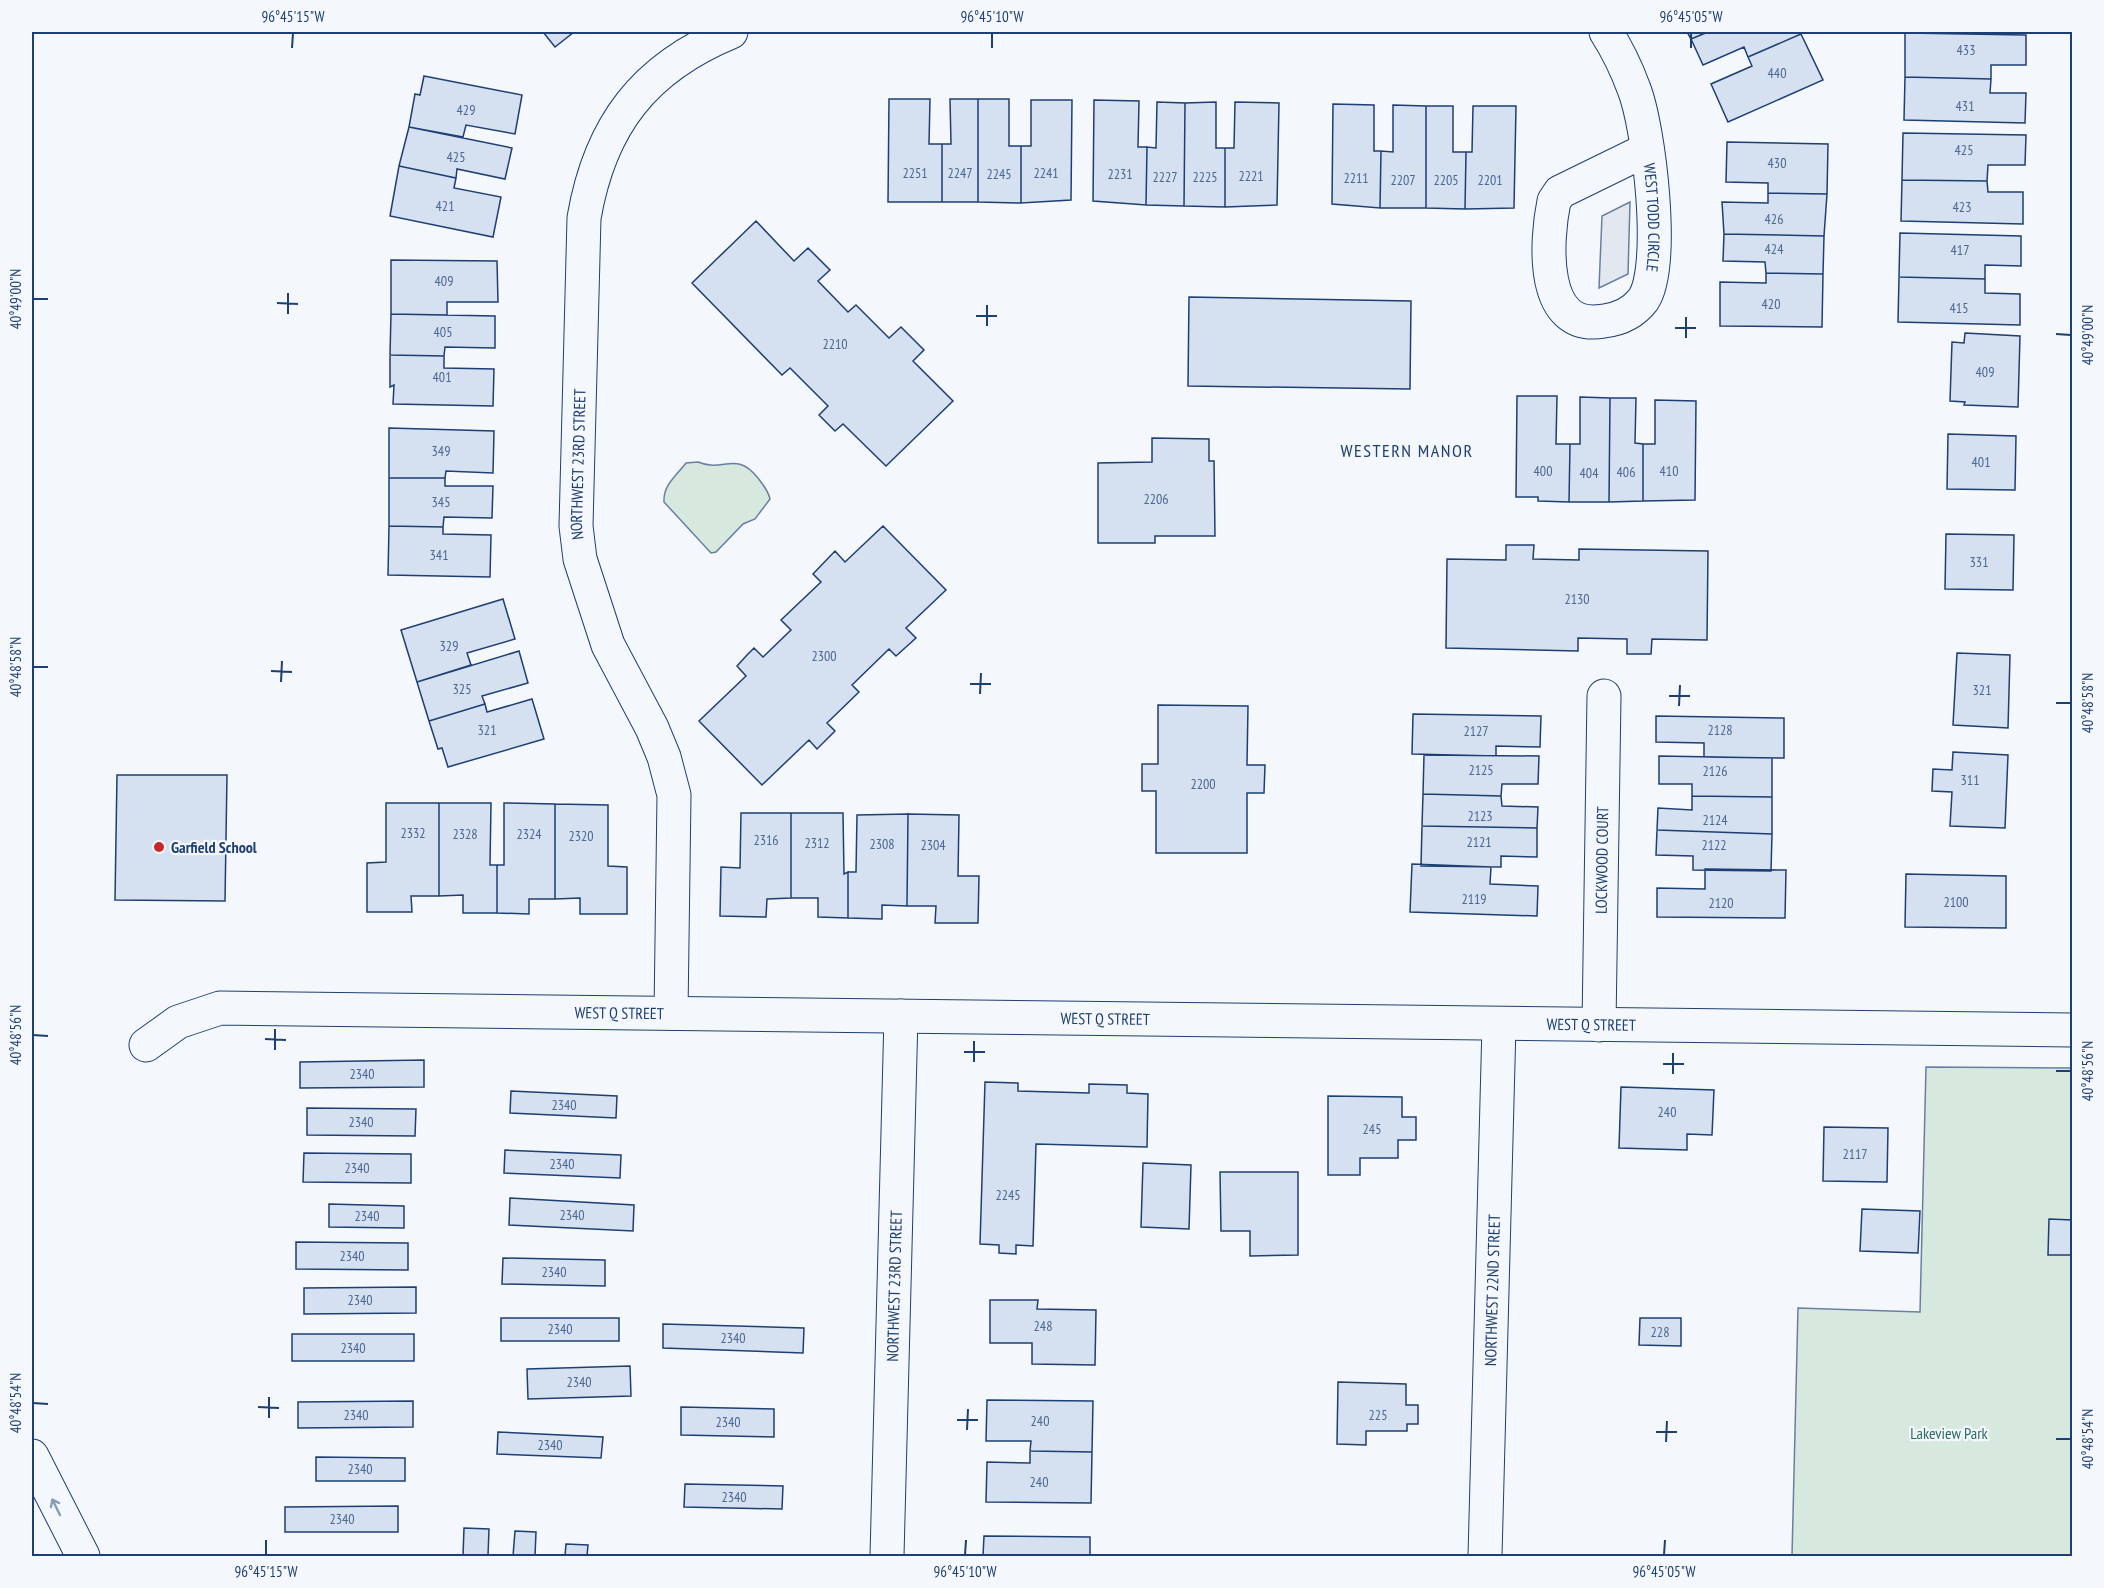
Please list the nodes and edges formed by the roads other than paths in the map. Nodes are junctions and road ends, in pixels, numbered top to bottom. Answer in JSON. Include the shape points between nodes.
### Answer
{"nodes":[{"id":1,"x":731,"y":32,"type":"edge"},
{"id":2,"x":1606,"y":32,"type":"edge"},
{"id":3,"x":1646,"y":150,"type":"junction"},
{"id":4,"x":1604,"y":696,"type":"dead end"},
{"id":5,"x":671,"y":1013,"type":"junction"},
{"id":6,"x":901,"y":1016,"type":"junction"},
{"id":7,"x":1499,"y":1025,"type":"junction"},
{"id":8,"x":1599,"y":1025,"type":"junction"},
{"id":9,"x":2073,"y":1030,"type":"edge"},
{"id":10,"x":147,"y":1045,"type":"dead end"},
{"id":11,"x":32,"y":1455,"type":"edge"},
{"id":12,"x":83,"y":1557,"type":"edge"},
{"id":13,"x":887,"y":1557,"type":"edge"},
{"id":14,"x":1485,"y":1557,"type":"edge"}],
"edges":[{"from":1,"to":5,"type":"main road","name":"NORTHWEST 23RD STREET","via":[[695,49],[635,95],[600,160],[584,218],[576,526],[580,559],[608,645],[652,728],[674,795]]},
{"from":2,"to":3,"type":"main road","name":"WEST TODD CIRCLE","via":[[1635,90]]},
{"from":3,"to":3,"type":"main road","name":"WEST TODD CIRCLE","via":[[1653,181],[1653,278],[1642,300],[1623,318],[1599,322],[1580,319],[1564,310],[1551,286],[1554,201],[1560,192]]},
{"from":4,"to":8,"type":"main road","name":"LOCKWOOD COURT"},
{"from":5,"to":6,"type":"main road","name":"WEST Q STREET"},
{"from":5,"to":10,"type":"main road","name":"WEST Q STREET","via":[[220,1008],[178,1022]]},
{"from":6,"to":7,"type":"main road","name":"WEST Q STREET"},
{"from":6,"to":13,"type":"main road","name":"NORTHWEST 23RD STREET"},
{"from":7,"to":8,"type":"main road","name":"WEST Q STREET"},
{"from":7,"to":14,"type":"main road","name":"NORTHWEST 22ND STREET"},
{"from":8,"to":9,"type":"main road","name":"WEST Q STREET"},
{"from":12,"to":11,"type":"main road","one_way":true}]}
